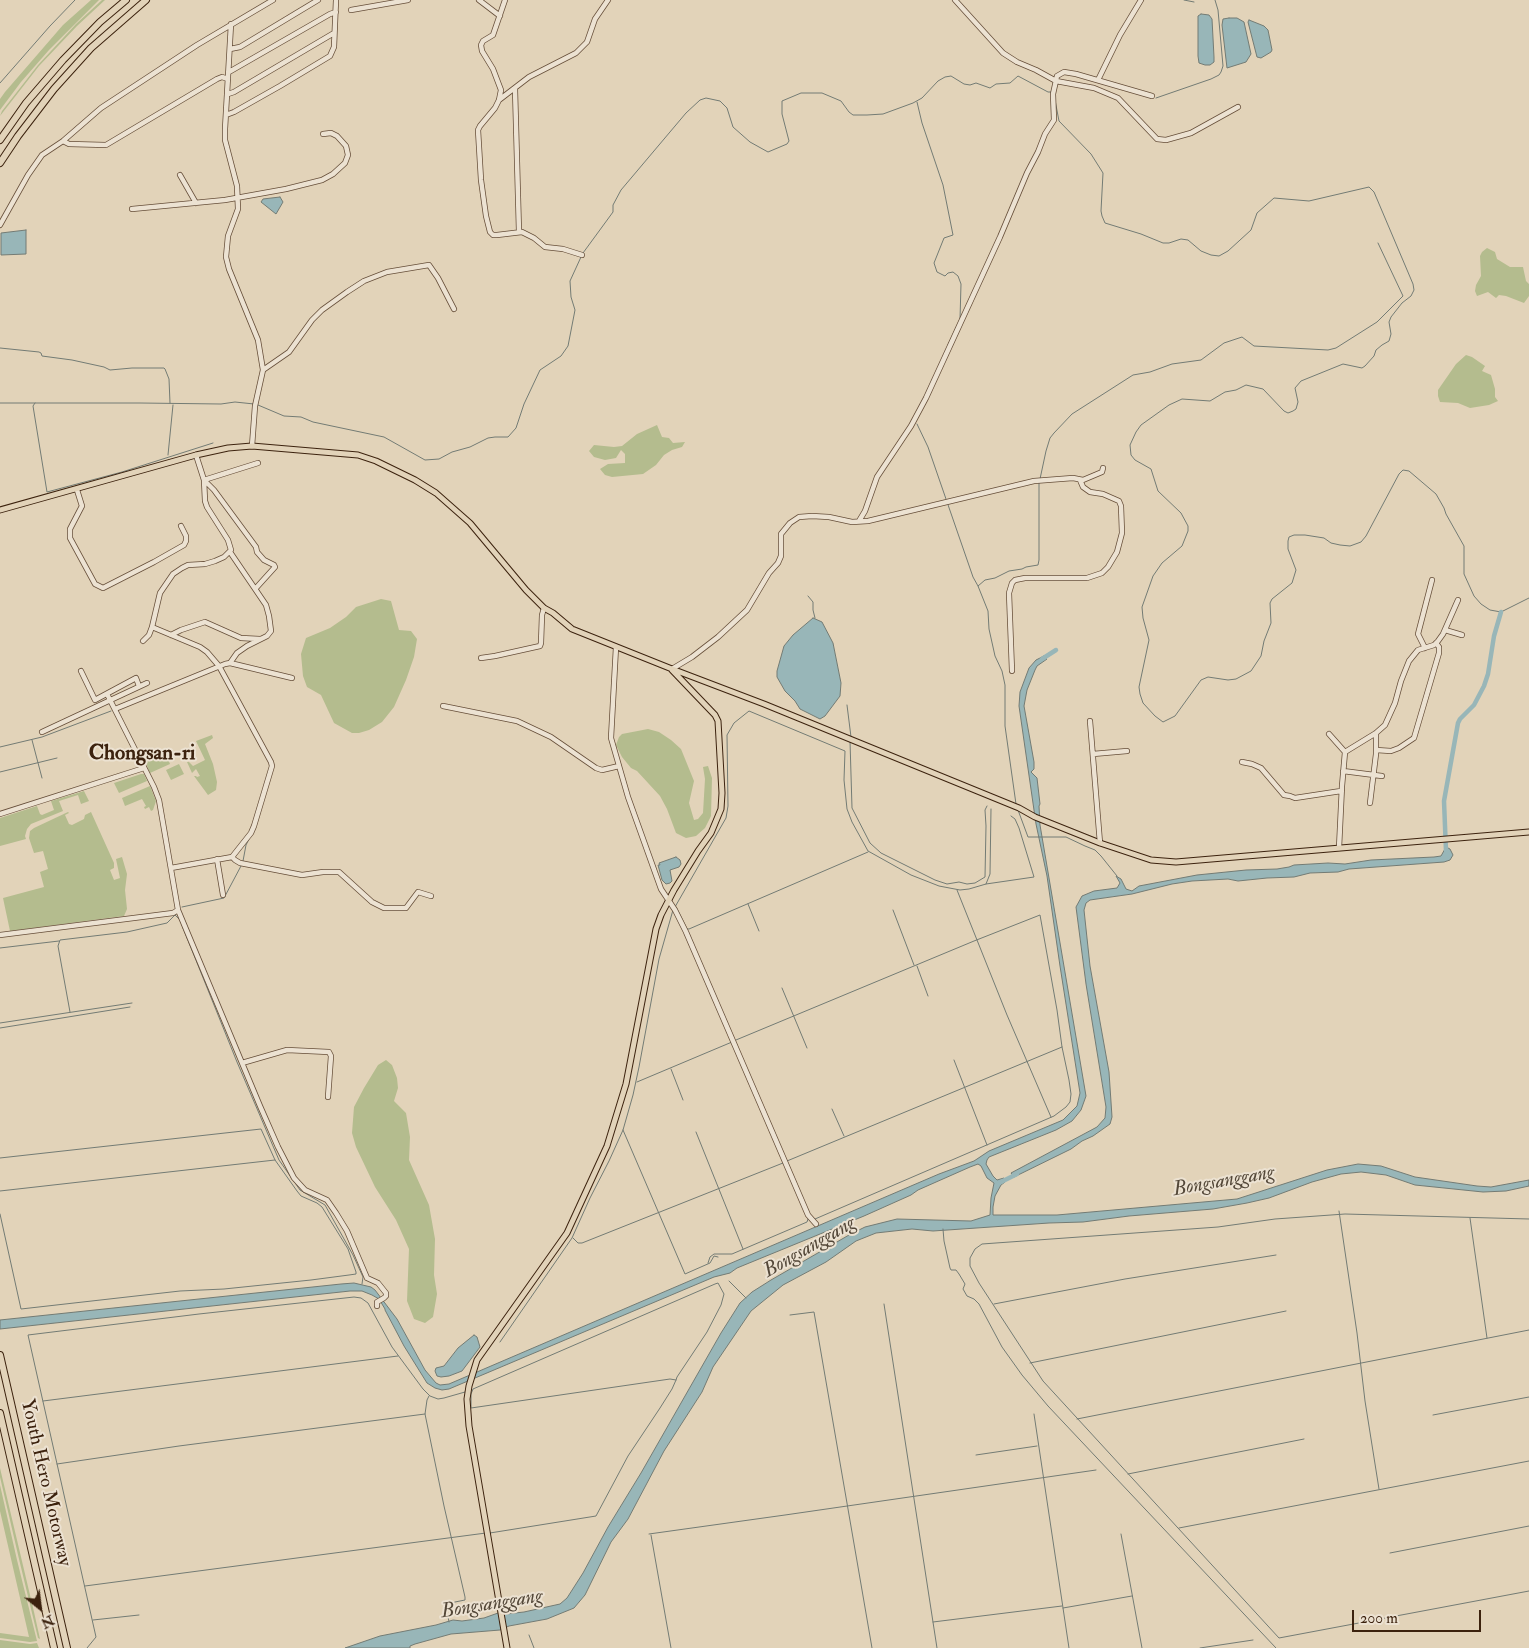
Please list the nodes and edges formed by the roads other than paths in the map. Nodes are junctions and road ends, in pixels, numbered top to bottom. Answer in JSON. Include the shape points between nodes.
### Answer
{"nodes":[{"id":1,"x":126,"y":0,"type":"edge"},
{"id":2,"x":146,"y":0,"type":"edge"},
{"id":3,"x":273,"y":0,"type":"edge"},
{"id":4,"x":318,"y":0,"type":"edge"},
{"id":5,"x":336,"y":0,"type":"edge"},
{"id":6,"x":408,"y":0,"type":"edge"},
{"id":7,"x":480,"y":0,"type":"edge"},
{"id":8,"x":505,"y":0,"type":"edge"},
{"id":9,"x":608,"y":0,"type":"edge"},
{"id":10,"x":955,"y":0,"type":"edge"},
{"id":11,"x":1141,"y":0,"type":"edge"},
{"id":12,"x":351,"y":10,"type":"dead end"},
{"id":13,"x":336,"y":12,"type":"junction"},
{"id":14,"x":500,"y":16,"type":"junction"},
{"id":15,"x":231,"y":24,"type":"junction"},
{"id":16,"x":334,"y":33,"type":"junction"},
{"id":17,"x":230,"y":49,"type":"junction"},
{"id":18,"x":229,"y":72,"type":"junction"},
{"id":19,"x":228,"y":79,"type":"junction"},
{"id":20,"x":1098,"y":80,"type":"junction"},
{"id":21,"x":1056,"y":81,"type":"junction"},
{"id":22,"x":515,"y":89,"type":"junction"},
{"id":23,"x":228,"y":94,"type":"junction"},
{"id":24,"x":1152,"y":96,"type":"dead end"},
{"id":25,"x":499,"y":100,"type":"junction"},
{"id":26,"x":1238,"y":107,"type":"dead end"},
{"id":27,"x":226,"y":115,"type":"junction"},
{"id":28,"x":323,"y":134,"type":"dead end"},
{"id":29,"x":0,"y":140,"type":"edge"},
{"id":30,"x":63,"y":141,"type":"junction"},
{"id":31,"x":0,"y":164,"type":"edge"},
{"id":32,"x":180,"y":175,"type":"dead end"},
{"id":33,"x":238,"y":198,"type":"junction"},
{"id":34,"x":196,"y":203,"type":"junction"},
{"id":35,"x":132,"y":209,"type":"dead end"},
{"id":36,"x":0,"y":225,"type":"edge"},
{"id":37,"x":519,"y":232,"type":"junction"},
{"id":38,"x":582,"y":255,"type":"dead end"},
{"id":39,"x":454,"y":309,"type":"dead end"},
{"id":40,"x":263,"y":370,"type":"junction"},
{"id":41,"x":252,"y":446,"type":"junction"},
{"id":42,"x":196,"y":455,"type":"junction"},
{"id":43,"x":258,"y":464,"type":"dead end"},
{"id":44,"x":1103,"y":468,"type":"dead end"},
{"id":45,"x":204,"y":480,"type":"junction"},
{"id":46,"x":1080,"y":480,"type":"junction"},
{"id":47,"x":77,"y":490,"type":"junction"},
{"id":48,"x":0,"y":510,"type":"edge"},
{"id":49,"x":859,"y":521,"type":"junction"},
{"id":50,"x":181,"y":526,"type":"dead end"},
{"id":51,"x":230,"y":552,"type":"junction"},
{"id":52,"x":1432,"y":580,"type":"dead end"},
{"id":53,"x":256,"y":588,"type":"junction"},
{"id":54,"x":1458,"y":600,"type":"dead end"},
{"id":55,"x":544,"y":608,"type":"junction"},
{"id":56,"x":152,"y":627,"type":"junction"},
{"id":57,"x":1445,"y":630,"type":"junction"},
{"id":58,"x":171,"y":635,"type":"junction"},
{"id":59,"x":1462,"y":635,"type":"dead end"},
{"id":60,"x":262,"y":639,"type":"junction"},
{"id":61,"x":143,"y":641,"type":"dead end"},
{"id":62,"x":1436,"y":643,"type":"junction"},
{"id":63,"x":616,"y":647,"type":"junction"},
{"id":64,"x":1425,"y":648,"type":"junction"},
{"id":65,"x":481,"y":658,"type":"dead end"},
{"id":66,"x":230,"y":664,"type":"junction"},
{"id":67,"x":219,"y":666,"type":"junction"},
{"id":68,"x":672,"y":669,"type":"junction"},
{"id":69,"x":1012,"y":670,"type":"dead end"},
{"id":70,"x":81,"y":671,"type":"dead end"},
{"id":71,"x":292,"y":678,"type":"dead end"},
{"id":72,"x":147,"y":683,"type":"dead end"},
{"id":73,"x":140,"y":686,"type":"junction"},
{"id":74,"x":107,"y":694,"type":"junction"},
{"id":75,"x":110,"y":701,"type":"junction"},
{"id":76,"x":443,"y":706,"type":"dead end"},
{"id":77,"x":115,"y":708,"type":"junction"},
{"id":78,"x":1090,"y":721,"type":"dead end"},
{"id":79,"x":42,"y":732,"type":"dead end"},
{"id":80,"x":1376,"y":732,"type":"junction"},
{"id":81,"x":1329,"y":734,"type":"dead end"},
{"id":82,"x":1376,"y":750,"type":"junction"},
{"id":83,"x":1127,"y":751,"type":"dead end"},
{"id":84,"x":1345,"y":752,"type":"junction"},
{"id":85,"x":1093,"y":754,"type":"junction"},
{"id":86,"x":1242,"y":762,"type":"dead end"},
{"id":87,"x":619,"y":766,"type":"junction"},
{"id":88,"x":144,"y":768,"type":"junction"},
{"id":89,"x":1344,"y":771,"type":"junction"},
{"id":90,"x":1374,"y":774,"type":"junction"},
{"id":91,"x":1382,"y":776,"type":"dead end"},
{"id":92,"x":1341,"y":792,"type":"junction"},
{"id":93,"x":1370,"y":804,"type":"dead end"},
{"id":94,"x":0,"y":814,"type":"edge"},
{"id":95,"x":1529,"y":832,"type":"edge"},
{"id":96,"x":1100,"y":843,"type":"junction"},
{"id":97,"x":1339,"y":848,"type":"junction"},
{"id":98,"x":232,"y":857,"type":"junction"},
{"id":99,"x":217,"y":859,"type":"junction"},
{"id":100,"x":171,"y":868,"type":"junction"},
{"id":101,"x":223,"y":896,"type":"dead end"},
{"id":102,"x":431,"y":896,"type":"dead end"},
{"id":103,"x":668,"y":901,"type":"junction"},
{"id":104,"x":178,"y":910,"type":"junction"},
{"id":105,"x":0,"y":935,"type":"edge"},
{"id":106,"x":242,"y":1063,"type":"junction"},
{"id":107,"x":328,"y":1097,"type":"dead end"},
{"id":108,"x":816,"y":1224,"type":"dead end"},
{"id":109,"x":377,"y":1304,"type":"dead end"},
{"id":110,"x":0,"y":1355,"type":"edge"},
{"id":111,"x":0,"y":1413,"type":"edge"},
{"id":112,"x":54,"y":1648,"type":"edge"},
{"id":113,"x":67,"y":1648,"type":"edge"},
{"id":114,"x":507,"y":1648,"type":"edge"}],
"edges":[{"from":1,"to":29,"type":"highway","via":[[63,60]]},
{"from":2,"to":31,"type":"highway","via":[[97,43],[60,82]]},
{"from":3,"to":15,"type":"street"},
{"from":4,"to":17,"type":"street","via":[[240,47]]},
{"from":5,"to":13,"type":"street"},
{"from":6,"to":12,"type":"street"},
{"from":7,"to":14,"type":"street"},
{"from":8,"to":14,"type":"street"},
{"from":9,"to":22,"type":"street","via":[[595,19],[587,42],[576,53],[537,72]]},
{"from":10,"to":21,"type":"street","via":[[1003,53]]},
{"from":11,"to":20,"type":"street"},
{"from":13,"to":16,"type":"street"},
{"from":13,"to":18,"type":"street"},
{"from":14,"to":25,"type":"street","via":[[493,35],[481,45],[501,90]]},
{"from":15,"to":17,"type":"street"},
{"from":15,"to":30,"type":"street","via":[[101,108]]},
{"from":16,"to":23,"type":"street"},
{"from":16,"to":27,"type":"street","via":[[330,56]]},
{"from":17,"to":18,"type":"street"},
{"from":18,"to":19,"type":"street"},
{"from":19,"to":23,"type":"street"},
{"from":19,"to":30,"type":"street","via":[[217,79],[106,145]]},
{"from":20,"to":21,"type":"street","via":[[1064,72]]},
{"from":20,"to":24,"type":"street"},
{"from":21,"to":26,"type":"street","via":[[1094,88],[1118,98],[1157,139],[1166,140],[1191,133]]},
{"from":21,"to":49,"type":"street","via":[[1054,120],[1026,173],[926,398],[877,477]]},
{"from":22,"to":25,"type":"street"},
{"from":22,"to":37,"type":"street"},
{"from":23,"to":27,"type":"street"},
{"from":25,"to":37,"type":"street","via":[[478,130],[486,216],[493,235]]},
{"from":27,"to":33,"type":"street","via":[[225,140]]},
{"from":28,"to":33,"type":"street","via":[[331,133],[348,149],[344,163],[333,174],[306,185]]},
{"from":30,"to":36,"type":"street","via":[[42,155],[34,165]]},
{"from":32,"to":34,"type":"street"},
{"from":33,"to":34,"type":"street"},
{"from":33,"to":40,"type":"street","via":[[226,257],[258,340]]},
{"from":34,"to":35,"type":"street"},
{"from":37,"to":38,"type":"street","via":[[545,247]]},
{"from":39,"to":40,"type":"street","via":[[429,265],[387,272],[356,286],[322,310],[289,352]]},
{"from":40,"to":41,"type":"street","via":[[254,406]]},
{"from":41,"to":42,"type":"main road"},
{"from":41,"to":55,"type":"main road","via":[[358,455],[416,480],[464,518]]},
{"from":42,"to":45,"type":"street"},
{"from":42,"to":47,"type":"main road"},
{"from":43,"to":45,"type":"street"},
{"from":44,"to":46,"type":"street","via":[[1097,475]]},
{"from":45,"to":51,"type":"street","via":[[207,507],[228,540]]},
{"from":45,"to":53,"type":"street","via":[[257,552],[274,565],[275,568]]},
{"from":46,"to":49,"type":"street","via":[[1034,481]]},
{"from":46,"to":69,"type":"street","via":[[1090,492],[1119,501],[1122,533],[1117,552],[1102,573],[1088,578],[1015,580],[1009,593]]},
{"from":47,"to":48,"type":"main road"},
{"from":47,"to":50,"type":"street","via":[[82,506],[70,529],[70,538],[95,584],[104,588],[184,545],[186,536]]},
{"from":49,"to":68,"type":"street","via":[[812,516],[795,519],[782,534],[778,563],[747,610],[718,637]]},
{"from":51,"to":53,"type":"street"},
{"from":51,"to":56,"type":"street","via":[[215,561],[188,565],[173,574],[160,593]]},
{"from":52,"to":64,"type":"street","via":[[1418,634]]},
{"from":53,"to":60,"type":"street","via":[[266,605],[271,627]]},
{"from":54,"to":57,"type":"street"},
{"from":55,"to":63,"type":"main road","via":[[572,629]]},
{"from":55,"to":65,"type":"street","via":[[540,646]]},
{"from":56,"to":58,"type":"street"},
{"from":56,"to":61,"type":"street"},
{"from":57,"to":59,"type":"street"},
{"from":57,"to":62,"type":"street"},
{"from":58,"to":60,"type":"street","via":[[205,622],[241,638]]},
{"from":58,"to":67,"type":"street","via":[[200,647]]},
{"from":60,"to":66,"type":"street","via":[[237,653]]},
{"from":62,"to":64,"type":"street"},
{"from":62,"to":82,"type":"street","via":[[1439,653],[1414,738],[1391,751]]},
{"from":63,"to":68,"type":"main road"},
{"from":63,"to":87,"type":"street","via":[[610,728]]},
{"from":64,"to":80,"type":"street","via":[[1418,650],[1409,660],[1390,717]]},
{"from":66,"to":67,"type":"street"},
{"from":66,"to":71,"type":"street"},
{"from":67,"to":77,"type":"street"},
{"from":67,"to":98,"type":"street","via":[[272,766],[251,833]]},
{"from":68,"to":96,"type":"main road"},
{"from":68,"to":103,"type":"main road","via":[[718,721],[722,793],[721,809],[712,833]]},
{"from":70,"to":74,"type":"street","via":[[95,700]]},
{"from":72,"to":73,"type":"street"},
{"from":73,"to":74,"type":"street","via":[[136,678]]},
{"from":73,"to":75,"type":"street"},
{"from":74,"to":75,"type":"street"},
{"from":75,"to":77,"type":"street"},
{"from":75,"to":79,"type":"street"},
{"from":76,"to":87,"type":"street","via":[[517,721],[551,737],[596,768],[602,770]]},
{"from":77,"to":88,"type":"street"},
{"from":78,"to":85,"type":"street"},
{"from":80,"to":82,"type":"street"},
{"from":80,"to":84,"type":"street"},
{"from":81,"to":84,"type":"street"},
{"from":82,"to":90,"type":"street"},
{"from":83,"to":85,"type":"street"},
{"from":84,"to":89,"type":"street"},
{"from":85,"to":96,"type":"street"},
{"from":86,"to":92,"type":"street","via":[[1261,768],[1284,795],[1294,798]]},
{"from":87,"to":103,"type":"street"},
{"from":88,"to":94,"type":"street"},
{"from":88,"to":100,"type":"street","via":[[159,800]]},
{"from":89,"to":90,"type":"street"},
{"from":89,"to":92,"type":"street"},
{"from":90,"to":91,"type":"street"},
{"from":90,"to":93,"type":"street"},
{"from":92,"to":97,"type":"street"},
{"from":95,"to":97,"type":"main road"},
{"from":96,"to":97,"type":"main road","via":[[1151,860],[1176,862]]},
{"from":98,"to":99,"type":"street"},
{"from":98,"to":102,"type":"street","via":[[240,863],[302,875],[339,872],[372,902],[384,908],[406,908],[418,892]]},
{"from":99,"to":100,"type":"street"},
{"from":99,"to":101,"type":"street"},
{"from":100,"to":104,"type":"street"},
{"from":103,"to":108,"type":"street","via":[[674,908],[808,1214]]},
{"from":103,"to":114,"type":"main road","via":[[656,929],[626,1084],[607,1146],[567,1233],[477,1360],[470,1383],[467,1399],[469,1426]]},
{"from":104,"to":105,"type":"street"},
{"from":104,"to":106,"type":"street"},
{"from":106,"to":107,"type":"street","via":[[287,1050],[329,1052]]},
{"from":106,"to":109,"type":"street","via":[[294,1178],[306,1190],[326,1200],[347,1231],[368,1278],[378,1283],[386,1293]]},
{"from":110,"to":113,"type":"highway","name":"Youth Hero Motorway"},
{"from":111,"to":112,"type":"highway","name":"Youth Hero Motorway"}]}
